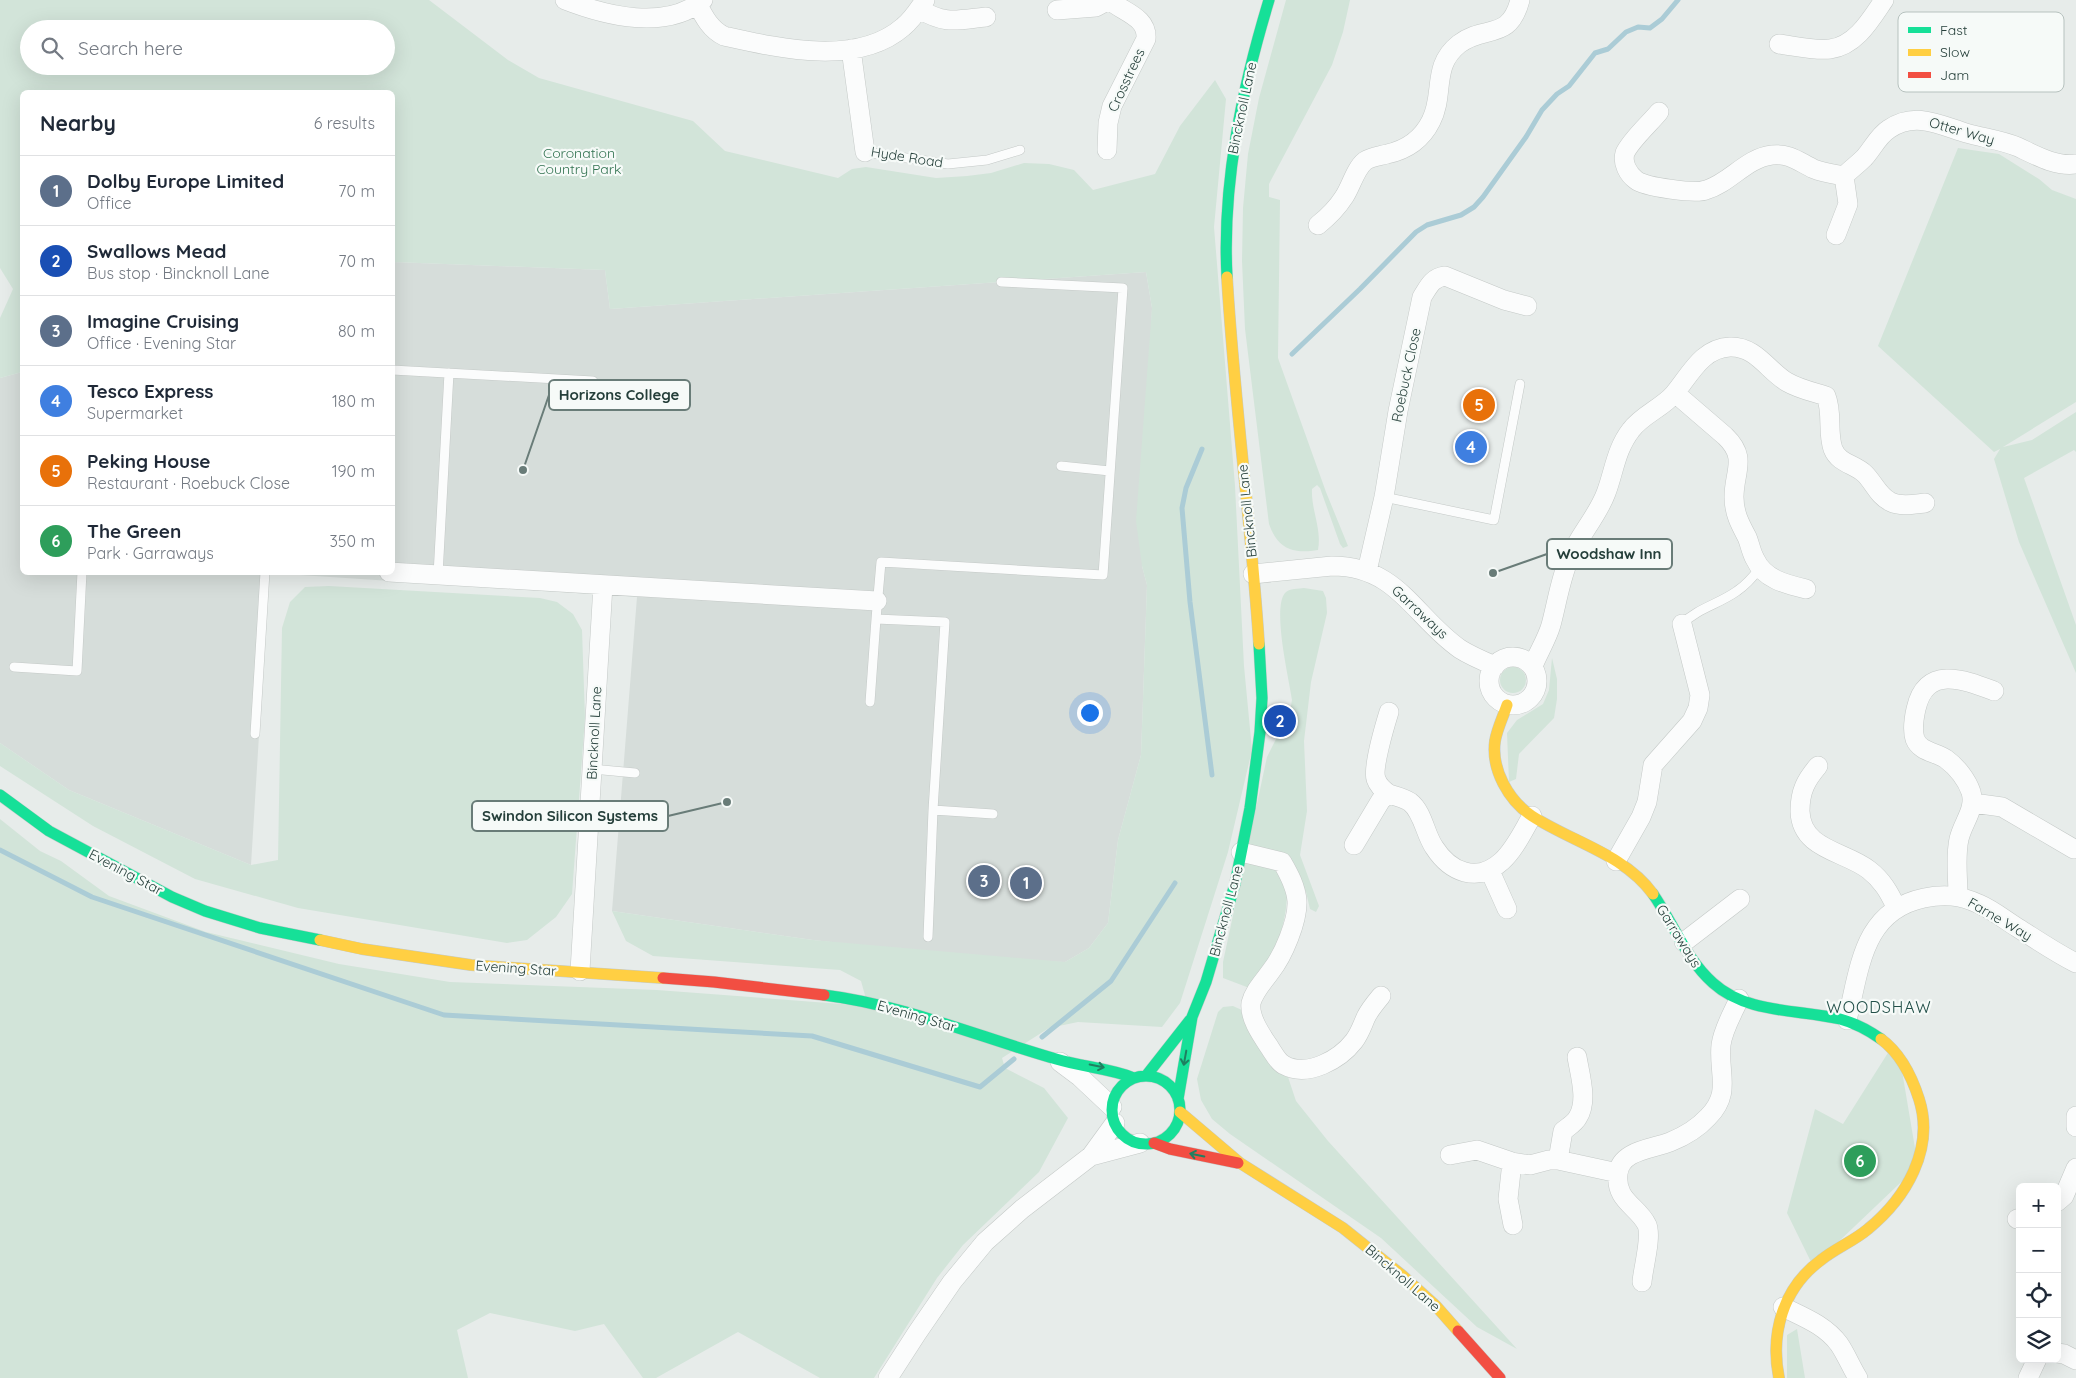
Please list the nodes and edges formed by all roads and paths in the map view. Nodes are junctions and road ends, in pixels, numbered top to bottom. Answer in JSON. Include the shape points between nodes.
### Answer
{"nodes":[{"id":1,"x":565,"y":0,"type":"edge"},
{"id":2,"x":1109,"y":0,"type":"edge"},
{"id":3,"x":1269,"y":0,"type":"edge"},
{"id":4,"x":1520,"y":0,"type":"edge"},
{"id":5,"x":1884,"y":0,"type":"edge"},
{"id":6,"x":700,"y":2,"type":"edge"},
{"id":7,"x":922,"y":4,"type":"edge"},
{"id":8,"x":1057,"y":10,"type":"dead end"},
{"id":9,"x":986,"y":17,"type":"dead end"},
{"id":10,"x":1779,"y":44,"type":"dead end"},
{"id":11,"x":851,"y":49,"type":"junction"},
{"id":12,"x":1659,"y":112,"type":"dead end"},
{"id":13,"x":1020,"y":150,"type":"dead end"},
{"id":14,"x":1107,"y":150,"type":"dead end"},
{"id":15,"x":865,"y":152,"type":"joint"},
{"id":16,"x":2076,"y":164,"type":"edge"},
{"id":17,"x":1844,"y":176,"type":"junction"},
{"id":18,"x":1318,"y":226,"type":"dead end"},
{"id":19,"x":1836,"y":235,"type":"dead end"},
{"id":20,"x":1001,"y":282,"type":"dead end"},
{"id":21,"x":1527,"y":306,"type":"dead end"},
{"id":22,"x":395,"y":370,"type":"edge"},
{"id":23,"x":450,"y":373,"type":"junction"},
{"id":24,"x":593,"y":382,"type":"dead end"},
{"id":25,"x":1520,"y":384,"type":"dead end"},
{"id":26,"x":1675,"y":393,"type":"junction"},
{"id":27,"x":1061,"y":466,"type":"dead end"},
{"id":28,"x":1110,"y":471,"type":"junction"},
{"id":29,"x":1384,"y":497,"type":"junction"},
{"id":30,"x":1925,"y":503,"type":"dead end"},
{"id":31,"x":1760,"y":568,"type":"junction"},
{"id":32,"x":1367,"y":571,"type":"junction"},
{"id":33,"x":395,"y":572,"type":"edge"},
{"id":34,"x":1253,"y":574,"type":"junction"},
{"id":35,"x":82,"y":575,"type":"edge"},
{"id":36,"x":265,"y":575,"type":"edge"},
{"id":37,"x":438,"y":576,"type":"junction"},
{"id":38,"x":603,"y":585,"type":"junction"},
{"id":39,"x":1806,"y":589,"type":"dead end"},
{"id":40,"x":876,"y":610,"type":"junction"},
{"id":41,"x":1682,"y":624,"type":"joint"},
{"id":42,"x":1495,"y":666,"type":"junction"},
{"id":43,"x":1532,"y":666,"type":"junction"},
{"id":44,"x":14,"y":667,"type":"dead end"},
{"id":45,"x":1994,"y":691,"type":"dead end"},
{"id":46,"x":870,"y":702,"type":"dead end"},
{"id":47,"x":1507,"y":705,"type":"junction"},
{"id":48,"x":1388,"y":712,"type":"dead end"},
{"id":49,"x":255,"y":734,"type":"dead end"},
{"id":50,"x":1818,"y":766,"type":"dead end"},
{"id":51,"x":592,"y":769,"type":"junction"},
{"id":52,"x":635,"y":773,"type":"dead end"},
{"id":53,"x":1389,"y":794,"type":"junction"},
{"id":54,"x":0,"y":796,"type":"edge"},
{"id":55,"x":1973,"y":803,"type":"junction"},
{"id":56,"x":933,"y":810,"type":"junction"},
{"id":57,"x":993,"y":814,"type":"dead end"},
{"id":58,"x":1532,"y":816,"type":"junction"},
{"id":59,"x":1354,"y":845,"type":"dead end"},
{"id":60,"x":2074,"y":850,"type":"dead end"},
{"id":61,"x":1241,"y":852,"type":"junction"},
{"id":62,"x":1616,"y":861,"type":"junction"},
{"id":63,"x":1490,"y":870,"type":"junction"},
{"id":64,"x":1958,"y":896,"type":"junction"},
{"id":65,"x":1740,"y":899,"type":"dead end"},
{"id":66,"x":1896,"y":907,"type":"junction"},
{"id":67,"x":1507,"y":909,"type":"dead end"},
{"id":68,"x":928,"y":937,"type":"dead end"},
{"id":69,"x":1684,"y":942,"type":"junction"},
{"id":70,"x":2076,"y":963,"type":"edge"},
{"id":71,"x":580,"y":971,"type":"junction"},
{"id":72,"x":1382,"y":996,"type":"dead end"},
{"id":73,"x":1739,"y":999,"type":"junction"},
{"id":74,"x":1192,"y":1018,"type":"junction"},
{"id":75,"x":1847,"y":1020,"type":"junction"},
{"id":76,"x":1577,"y":1057,"type":"dead end"},
{"id":77,"x":1058,"y":1060,"type":"junction"},
{"id":78,"x":1140,"y":1077,"type":"junction"},
{"id":79,"x":1178,"y":1099,"type":"junction"},
{"id":80,"x":1180,"y":1112,"type":"junction"},
{"id":81,"x":1114,"y":1115,"type":"junction"},
{"id":82,"x":2076,"y":1116,"type":"edge"},
{"id":83,"x":2076,"y":1127,"type":"edge"},
{"id":84,"x":1147,"y":1143,"type":"junction"},
{"id":85,"x":1450,"y":1155,"type":"dead end"},
{"id":86,"x":1091,"y":1156,"type":"junction"},
{"id":87,"x":1558,"y":1160,"type":"junction"},
{"id":88,"x":1512,"y":1162,"type":"junction"},
{"id":89,"x":1240,"y":1164,"type":"junction"},
{"id":90,"x":2076,"y":1168,"type":"edge"},
{"id":91,"x":1618,"y":1173,"type":"junction"},
{"id":92,"x":2061,"y":1199,"type":"edge"},
{"id":93,"x":1513,"y":1225,"type":"dead end"},
{"id":94,"x":1642,"y":1282,"type":"dead end"},
{"id":95,"x":1783,"y":1307,"type":"junction"},
{"id":96,"x":2061,"y":1354,"type":"edge"},
{"id":97,"x":2076,"y":1360,"type":"edge"},
{"id":98,"x":2035,"y":1363,"type":"edge"},
{"id":99,"x":888,"y":1378,"type":"edge"},
{"id":100,"x":1500,"y":1378,"type":"edge"},
{"id":101,"x":1779,"y":1378,"type":"edge"},
{"id":102,"x":1858,"y":1378,"type":"edge"},
{"id":103,"x":2028,"y":1378,"type":"edge"}],
"edges":[{"from":1,"to":6,"type":"street","via":[[601,12],[644,18],[669,16]]},
{"from":2,"to":8,"type":"street","via":[[1096,6]]},
{"from":2,"to":14,"type":"street","name":"Crosstrees","via":[[1138,19],[1146,32],[1146,39],[1112,106]]},
{"from":3,"to":34,"type":"street","name":"Bincknoll Lane","via":[[1256,42],[1232,158],[1228,218],[1232,360]]},
{"from":4,"to":18,"type":"street","via":[[1510,22],[1502,28],[1468,38],[1449,54],[1443,65],[1431,121],[1420,136],[1409,147],[1362,164],[1345,197]]},
{"from":5,"to":10,"type":"street","via":[[1855,39],[1841,46],[1830,49]]},
{"from":6,"to":11,"type":"street","via":[[712,27],[724,36],[798,50]]},
{"from":7,"to":9,"type":"street","via":[[930,15],[951,21]]},
{"from":7,"to":11,"type":"street","via":[[894,34]]},
{"from":11,"to":15,"type":"street","name":"Hyde Road"},
{"from":12,"to":17,"type":"street","via":[[1625,154],[1624,164],[1636,181],[1703,191],[1728,180],[1761,157],[1774,155],[1796,158],[1814,169]]},
{"from":13,"to":15,"type":"lane","name":"Hyde Road","via":[[987,160],[953,164]]},
{"from":16,"to":17,"type":"street","name":"Otter Way","via":[[2054,162],[2013,145],[1918,120],[1889,128]]},
{"from":17,"to":19,"type":"street","via":[[1848,204]]},
{"from":20,"to":28,"type":"lane","via":[[1123,288]]},
{"from":21,"to":29,"type":"street","name":"Roebuck Close","via":[[1445,276],[1436,277],[1430,284],[1422,297]]},
{"from":22,"to":23,"type":"lane"},
{"from":23,"to":24,"type":"lane"},
{"from":23,"to":37,"type":"lane"},
{"from":25,"to":29,"type":"lane","via":[[1494,520]]},
{"from":26,"to":30,"type":"street","via":[[1711,352],[1741,348],[1764,361],[1788,383],[1826,396],[1836,455],[1865,474],[1880,494],[1898,505]]},
{"from":26,"to":31,"type":"street","via":[[1729,440],[1737,452],[1735,512]]},
{"from":26,"to":43,"type":"street","via":[[1631,429],[1624,441],[1601,507],[1569,557],[1550,626]]},
{"from":27,"to":28,"type":"lane"},
{"from":28,"to":40,"type":"lane","via":[[1103,575],[881,562]]},
{"from":29,"to":32,"type":"street","name":"Roebuck Close"},
{"from":31,"to":39,"type":"street","via":[[1775,580]]},
{"from":31,"to":41,"type":"lane","via":[[1739,590],[1692,615]]},
{"from":32,"to":34,"type":"street","name":"Garraways","via":[[1332,566]]},
{"from":32,"to":42,"type":"street","name":"Garraways","via":[[1391,584],[1460,649]]},
{"from":33,"to":37,"type":"street"},
{"from":34,"to":61,"type":"street","name":"Bincknoll Lane","via":[[1262,698],[1257,762]]},
{"from":35,"to":44,"type":"lane","via":[[77,671]]},
{"from":36,"to":49,"type":"lane"},
{"from":37,"to":38,"type":"street"},
{"from":38,"to":40,"type":"street"},
{"from":38,"to":51,"type":"street","name":"Bincknoll Lane"},
{"from":40,"to":46,"type":"lane"},
{"from":40,"to":56,"type":"lane","via":[[945,622]]},
{"from":41,"to":62,"type":"street","via":[[1700,695],[1698,708],[1692,721],[1653,765],[1641,817]]},
{"from":42,"to":43,"type":"street","via":[[1501,660],[1516,657]]},
{"from":42,"to":47,"type":"street","via":[[1489,676],[1489,685],[1493,695]]},
{"from":43,"to":47,"type":"street","via":[[1537,685],[1534,693],[1523,704]]},
{"from":45,"to":55,"type":"street","via":[[1958,679],[1936,682],[1920,697],[1914,718],[1915,740],[1925,750],[1947,760],[1966,780]]},
{"from":47,"to":58,"type":"street","name":"Garraways","via":[[1496,737],[1495,758],[1499,773],[1514,800]]},
{"from":48,"to":53,"type":"street","via":[[1375,777],[1379,786]]},
{"from":50,"to":66,"type":"street","via":[[1806,780],[1801,793],[1800,821],[1804,829],[1828,849],[1868,869],[1888,891]]},
{"from":51,"to":52,"type":"lane"},
{"from":51,"to":71,"type":"street","name":"Bincknoll Lane"},
{"from":53,"to":59,"type":"street","via":[[1381,800]]},
{"from":53,"to":63,"type":"street","via":[[1411,803],[1443,860],[1467,873]]},
{"from":54,"to":71,"type":"street","name":"Evening Star","via":[[57,836],[172,897],[216,915],[288,934],[408,956],[471,965]]},
{"from":55,"to":60,"type":"street","via":[[2002,807]]},
{"from":55,"to":64,"type":"street","via":[[1959,839]]},
{"from":56,"to":57,"type":"lane"},
{"from":56,"to":68,"type":"lane"},
{"from":58,"to":62,"type":"street","name":"Garraways"},
{"from":58,"to":63,"type":"street","via":[[1510,851]]},
{"from":61,"to":72,"type":"street","via":[[1282,862],[1289,873],[1297,902],[1296,916],[1284,950],[1254,996],[1251,1011],[1278,1060],[1296,1069],[1309,1069],[1331,1061],[1356,1039],[1373,1006]]},
{"from":61,"to":74,"type":"street","name":"Bincknoll Lane","via":[[1206,982]]},
{"from":62,"to":69,"type":"street","name":"Garraways","via":[[1650,889]]},
{"from":63,"to":67,"type":"street"},
{"from":64,"to":66,"type":"street","name":"Farne Way","via":[[1936,896]]},
{"from":64,"to":70,"type":"street","name":"Farne Way","via":[[1993,912]]},
{"from":65,"to":69,"type":"street"},
{"from":66,"to":75,"type":"street","name":"Farne Way","via":[[1879,922],[1870,936]]},
{"from":69,"to":73,"type":"street","name":"Garraways","via":[[1708,980]]},
{"from":71,"to":77,"type":"street","name":"Evening Star","via":[[722,982],[855,999],[941,1022]]},
{"from":73,"to":75,"type":"street","name":"Garraways"},
{"from":73,"to":91,"type":"street","via":[[1721,1045],[1723,1086],[1717,1107],[1693,1131],[1628,1156]]},
{"from":74,"to":78,"type":"street","name":"Bincknoll Lane"},
{"from":74,"to":79,"type":"street","name":"Bincknoll Lane","one_way":true},
{"from":75,"to":95,"type":"street","name":"Garraways","via":[[1882,1039],[1908,1071],[1922,1110],[1921,1155],[1907,1187],[1891,1209],[1813,1266]]},
{"from":76,"to":87,"type":"street","via":[[1582,1109],[1578,1119],[1563,1131]]},
{"from":77,"to":78,"type":"street","name":"Evening Star","one_way":true},
{"from":77,"to":81,"type":"street","name":"Evening Star","via":[[1080,1077]]},
{"from":78,"to":79,"type":"street","via":[[1155,1077],[1167,1083]]},
{"from":78,"to":81,"type":"street","via":[[1121,1087],[1114,1098]]},
{"from":79,"to":80,"type":"street"},
{"from":80,"to":84,"type":"street","via":[[1170,1133]]},
{"from":80,"to":89,"type":"street","name":"Bincknoll Lane"},
{"from":81,"to":84,"type":"street","via":[[1124,1136]]},
{"from":81,"to":86,"type":"street"},
{"from":82,"to":83,"type":"street"},
{"from":84,"to":86,"type":"street"},
{"from":89,"to":84,"type":"street","name":"Bincknoll Lane","one_way":true},
{"from":85,"to":88,"type":"street","via":[[1477,1150]]},
{"from":86,"to":99,"type":"street","via":[[985,1242],[947,1289]]},
{"from":87,"to":88,"type":"street","via":[[1530,1165]]},
{"from":87,"to":91,"type":"street"},
{"from":88,"to":93,"type":"street","via":[[1508,1199]]},
{"from":89,"to":100,"type":"street","name":"Bincknoll Lane","via":[[1343,1228],[1404,1276],[1436,1306]]},
{"from":90,"to":92,"type":"street"},
{"from":91,"to":94,"type":"street","via":[[1626,1202],[1642,1218],[1649,1231]]},
{"from":95,"to":101,"type":"street","name":"Garraways","via":[[1774,1347]]},
{"from":95,"to":102,"type":"street","via":[[1830,1333]]},
{"from":96,"to":97,"type":"street"},
{"from":98,"to":103,"type":"street"}]}
